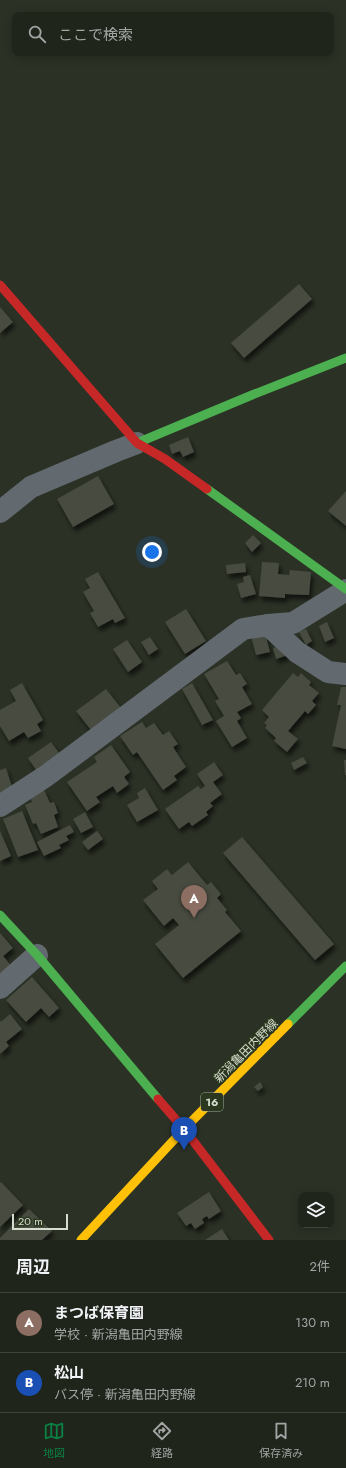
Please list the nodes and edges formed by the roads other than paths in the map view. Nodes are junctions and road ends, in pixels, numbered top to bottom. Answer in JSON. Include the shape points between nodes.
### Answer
{"nodes":[{"id":1,"x":0,"y":285,"type":"edge"},
{"id":2,"x":346,"y":358,"type":"edge"},
{"id":3,"x":137,"y":443,"type":"junction"},
{"id":4,"x":0,"y":512,"type":"edge"},
{"id":5,"x":346,"y":589,"type":"edge"},
{"id":6,"x":268,"y":625,"type":"junction"},
{"id":7,"x":346,"y":674,"type":"edge"},
{"id":8,"x":0,"y":806,"type":"edge"},
{"id":9,"x":0,"y":915,"type":"edge"},
{"id":10,"x":37,"y":955,"type":"junction"},
{"id":11,"x":346,"y":966,"type":"edge"},
{"id":12,"x":0,"y":988,"type":"edge"},
{"id":13,"x":184,"y":1130,"type":"junction"},
{"id":14,"x":81,"y":1240,"type":"edge"},
{"id":15,"x":269,"y":1240,"type":"edge"}],
"edges":[{"from":1,"to":3,"type":"street"},
{"from":2,"to":3,"type":"street","via":[[252,394]]},
{"from":3,"to":4,"type":"street","via":[[31,487]]},
{"from":3,"to":5,"type":"street","via":[[164,459]]},
{"from":5,"to":6,"type":"street","via":[[294,623]]},
{"from":6,"to":7,"type":"street","via":[[297,652],[328,672]]},
{"from":6,"to":8,"type":"street","via":[[243,629],[46,776]]},
{"from":9,"to":10,"type":"street"},
{"from":10,"to":12,"type":"street"},
{"from":10,"to":13,"type":"street"},
{"from":11,"to":13,"type":"street","name":"新潟亀田内野線","number":"16"},
{"from":13,"to":14,"type":"street","name":"新潟亀田内野線","number":"16"},
{"from":13,"to":15,"type":"street"}]}
